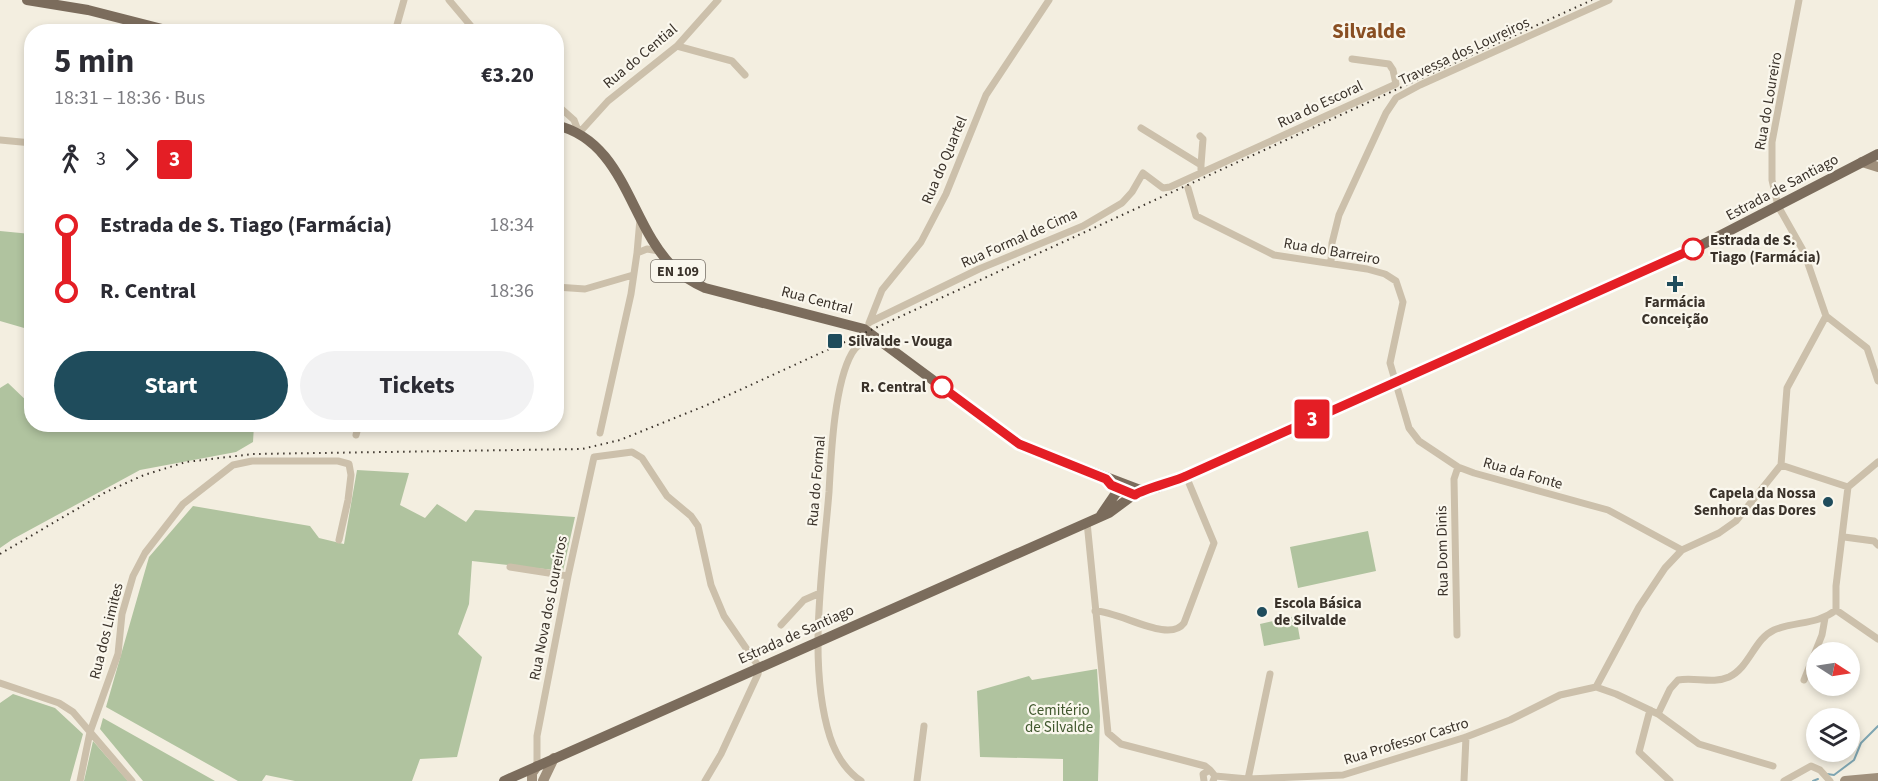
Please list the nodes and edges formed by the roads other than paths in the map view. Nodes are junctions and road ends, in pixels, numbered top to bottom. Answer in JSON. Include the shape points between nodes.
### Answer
{"nodes":[{"id":1,"x":27,"y":0,"type":"edge"},
{"id":2,"x":404,"y":0,"type":"edge"},
{"id":3,"x":449,"y":0,"type":"edge"},
{"id":4,"x":718,"y":0,"type":"edge"},
{"id":5,"x":1049,"y":0,"type":"edge"},
{"id":6,"x":1609,"y":0,"type":"edge"},
{"id":7,"x":1799,"y":0,"type":"edge"},
{"id":8,"x":143,"y":24,"type":"edge"},
{"id":9,"x":397,"y":24,"type":"edge"},
{"id":10,"x":469,"y":24,"type":"edge"},
{"id":11,"x":677,"y":46,"type":"junction"},
{"id":12,"x":1352,"y":59,"type":"dead end"},
{"id":13,"x":745,"y":75,"type":"dead end"},
{"id":14,"x":564,"y":111,"type":"edge"},
{"id":15,"x":564,"y":128,"type":"edge"},
{"id":16,"x":1140,"y":129,"type":"dead end"},
{"id":17,"x":579,"y":133,"type":"junction"},
{"id":18,"x":1200,"y":136,"type":"dead end"},
{"id":19,"x":0,"y":140,"type":"edge"},
{"id":20,"x":24,"y":142,"type":"edge"},
{"id":21,"x":1878,"y":154,"type":"edge"},
{"id":22,"x":1862,"y":162,"type":"junction"},
{"id":23,"x":1878,"y":167,"type":"edge"},
{"id":24,"x":1201,"y":169,"type":"junction"},
{"id":25,"x":1163,"y":188,"type":"joint"},
{"id":26,"x":1188,"y":188,"type":"dead end"},
{"id":27,"x":1778,"y":206,"type":"junction"},
{"id":28,"x":639,"y":214,"type":"junction"},
{"id":29,"x":661,"y":252,"type":"junction"},
{"id":30,"x":637,"y":253,"type":"junction"},
{"id":31,"x":1331,"y":262,"type":"junction"},
{"id":32,"x":633,"y":275,"type":"junction"},
{"id":33,"x":564,"y":288,"type":"edge"},
{"id":34,"x":1826,"y":315,"type":"junction"},
{"id":35,"x":869,"y":329,"type":"junction"},
{"id":36,"x":1878,"y":381,"type":"edge"},
{"id":37,"x":1395,"y":382,"type":"junction"},
{"id":38,"x":357,"y":432,"type":"edge"},
{"id":39,"x":600,"y":433,"type":"dead end"},
{"id":40,"x":356,"y":435,"type":"dead end"},
{"id":41,"x":1878,"y":462,"type":"edge"},
{"id":42,"x":1781,"y":465,"type":"junction"},
{"id":43,"x":1458,"y":467,"type":"junction"},
{"id":44,"x":1186,"y":476,"type":"junction"},
{"id":45,"x":1123,"y":487,"type":"junction"},
{"id":46,"x":1848,"y":487,"type":"junction"},
{"id":47,"x":1087,"y":522,"type":"junction"},
{"id":48,"x":1844,"y":537,"type":"junction"},
{"id":49,"x":339,"y":540,"type":"dead end"},
{"id":50,"x":1878,"y":545,"type":"edge"},
{"id":51,"x":1682,"y":550,"type":"junction"},
{"id":52,"x":510,"y":567,"type":"dead end"},
{"id":53,"x":568,"y":576,"type":"junction"},
{"id":54,"x":820,"y":593,"type":"junction"},
{"id":55,"x":1836,"y":610,"type":"junction"},
{"id":56,"x":1095,"y":611,"type":"junction"},
{"id":57,"x":1825,"y":618,"type":"junction"},
{"id":58,"x":782,"y":625,"type":"dead end"},
{"id":59,"x":1457,"y":635,"type":"dead end"},
{"id":60,"x":1878,"y":639,"type":"edge"},
{"id":61,"x":819,"y":640,"type":"junction"},
{"id":62,"x":759,"y":667,"type":"junction"},
{"id":63,"x":1270,"y":674,"type":"dead end"},
{"id":64,"x":1804,"y":680,"type":"dead end"},
{"id":65,"x":0,"y":683,"type":"edge"},
{"id":66,"x":1596,"y":687,"type":"junction"},
{"id":67,"x":1650,"y":710,"type":"junction"},
{"id":68,"x":1658,"y":714,"type":"junction"},
{"id":69,"x":924,"y":726,"type":"dead end"},
{"id":70,"x":90,"y":732,"type":"junction"},
{"id":71,"x":1466,"y":737,"type":"junction"},
{"id":72,"x":554,"y":759,"type":"junction"},
{"id":73,"x":1189,"y":763,"type":"junction"},
{"id":74,"x":537,"y":766,"type":"junction"},
{"id":75,"x":1773,"y":766,"type":"dead end"},
{"id":76,"x":1213,"y":776,"type":"edge"},
{"id":77,"x":848,"y":777,"type":"edge"},
{"id":78,"x":1204,"y":778,"type":"edge"},
{"id":79,"x":1878,"y":778,"type":"edge"},
{"id":80,"x":507,"y":779,"type":"edge"},
{"id":81,"x":1248,"y":779,"type":"junction"},
{"id":82,"x":1324,"y":779,"type":"edge"},
{"id":83,"x":80,"y":781,"type":"edge"},
{"id":84,"x":132,"y":781,"type":"edge"},
{"id":85,"x":527,"y":781,"type":"edge"},
{"id":86,"x":532,"y":781,"type":"edge"},
{"id":87,"x":542,"y":781,"type":"edge"},
{"id":88,"x":705,"y":781,"type":"edge"},
{"id":89,"x":861,"y":781,"type":"edge"},
{"id":90,"x":917,"y":781,"type":"edge"},
{"id":91,"x":1464,"y":781,"type":"edge"},
{"id":92,"x":1670,"y":781,"type":"edge"},
{"id":93,"x":1784,"y":781,"type":"edge"},
{"id":94,"x":1830,"y":781,"type":"edge"},
{"id":95,"x":1845,"y":781,"type":"edge"}],
"edges":[{"from":1,"to":8,"type":"main road"},
{"from":2,"to":9,"type":"street"},
{"from":3,"to":10,"type":"street"},
{"from":4,"to":11,"type":"street","name":"Rua do Cential"},
{"from":5,"to":35,"type":"street","name":"Rua do Quartel","via":[[986,95],[946,194],[910,258],[882,290],[871,312]]},
{"from":6,"to":31,"type":"street","name":"Travessa dos Loureiros","via":[[1396,98],[1348,193],[1335,230]]},
{"from":7,"to":27,"type":"street","name":"Rua do Loureiro","via":[[1772,142],[1772,180]]},
{"from":11,"to":13,"type":"street","via":[[732,61]]},
{"from":11,"to":17,"type":"street","name":"Rua do Cential","via":[[608,100]]},
{"from":12,"to":24,"type":"street","name":"Rua do Escoral","via":[[1389,64],[1396,84]]},
{"from":14,"to":17,"type":"street","via":[[574,120]]},
{"from":15,"to":17,"type":"main road","name":"Rua Central","number":"EN 109"},
{"from":16,"to":24,"type":"street"},
{"from":17,"to":28,"type":"main road","name":"Rua Central","number":"EN 109","via":[[604,156]]},
{"from":18,"to":24,"type":"street"},
{"from":19,"to":20,"type":"street"},
{"from":21,"to":22,"type":"main road","name":"Estrada de Santiago"},
{"from":22,"to":23,"type":"main road"},
{"from":22,"to":27,"type":"main road","name":"Estrada de Santiago"},
{"from":24,"to":25,"type":"street","name":"Rua do Escoral"},
{"from":25,"to":35,"type":"street","name":"Rua Formal de Cima","via":[[1143,173],[1122,203],[1083,226],[979,269]]},
{"from":26,"to":31,"type":"street","name":"Rua do Barreiro","via":[[1196,216],[1210,224],[1274,255]]},
{"from":27,"to":34,"type":"street","name":"Rua do Loureiro","via":[[1804,252]]},
{"from":27,"to":37,"type":"main road","name":"Estrada de Santiago","via":[[1694,249]]},
{"from":28,"to":29,"type":"main road","name":"Rua Central","number":"EN 109"},
{"from":28,"to":30,"type":"street"},
{"from":29,"to":30,"type":"street","via":[[647,249]]},
{"from":29,"to":35,"type":"main road","name":"Rua Central","number":"EN 109","via":[[687,279],[705,288]]},
{"from":30,"to":32,"type":"street"},
{"from":31,"to":37,"type":"street","name":"Rua do Barreiro","via":[[1384,274],[1399,286],[1402,313],[1390,363]]},
{"from":32,"to":33,"type":"street","via":[[585,289]]},
{"from":32,"to":39,"type":"street"},
{"from":34,"to":36,"type":"street","via":[[1867,348]]},
{"from":34,"to":42,"type":"street","via":[[1787,388]]},
{"from":35,"to":45,"type":"main road","name":"Rua Central","number":"EN 109","via":[[1019,444]]},
{"from":35,"to":54,"type":"street","name":"Rua do Formal","via":[[852,352],[842,386],[832,442]]},
{"from":37,"to":43,"type":"street","name":"Rua da Fonte","via":[[1413,436]]},
{"from":37,"to":44,"type":"main road","name":"Estrada de Santiago"},
{"from":38,"to":40,"type":"street"},
{"from":41,"to":46,"type":"street"},
{"from":42,"to":46,"type":"street"},
{"from":42,"to":51,"type":"street","via":[[1736,521],[1719,534]]},
{"from":43,"to":51,"type":"street","name":"Rua da Fonte","via":[[1608,510]]},
{"from":43,"to":59,"type":"street","name":"Rua Dom Dinis","via":[[1454,479]]},
{"from":44,"to":45,"type":"main road","name":"Estrada de Santiago","via":[[1157,488]]},
{"from":44,"to":56,"type":"street","via":[[1214,543],[1184,623],[1177,630],[1166,632],[1111,612]]},
{"from":45,"to":47,"type":"main road","name":"Estrada de Santiago","via":[[1116,502]]},
{"from":46,"to":48,"type":"street"},
{"from":47,"to":56,"type":"street","name":"Rua Professor Castro"},
{"from":47,"to":61,"type":"main road","name":"Estrada de Santiago"},
{"from":48,"to":50,"type":"street"},
{"from":48,"to":55,"type":"street"},
{"from":49,"to":70,"type":"street","name":"Rua dos Limites","via":[[348,500],[349,464],[252,461],[233,465],[183,504],[145,553],[133,576],[118,654]]},
{"from":51,"to":66,"type":"street","via":[[1639,607]]},
{"from":52,"to":53,"type":"street"},
{"from":53,"to":62,"type":"street","name":"Rua Nova dos Loureiros","via":[[594,456],[638,454],[667,496],[698,526],[711,585],[724,616]]},
{"from":53,"to":74,"type":"street","name":"Rua Nova dos Loureiros","via":[[537,736]]},
{"from":54,"to":58,"type":"street","via":[[804,600]]},
{"from":54,"to":61,"type":"street","name":"Rua do Formal"},
{"from":55,"to":57,"type":"street"},
{"from":55,"to":60,"type":"street"},
{"from":56,"to":73,"type":"street","name":"Rua Professor Castro","via":[[1108,733],[1121,744]]},
{"from":57,"to":64,"type":"street"},
{"from":57,"to":68,"type":"street","via":[[1764,636],[1731,676],[1718,680],[1678,680]]},
{"from":61,"to":62,"type":"main road","name":"Estrada de Santiago"},
{"from":61,"to":77,"type":"street","name":"Rua do Formal","via":[[825,717]]},
{"from":62,"to":72,"type":"main road","name":"Estrada de Santiago"},
{"from":62,"to":88,"type":"street"},
{"from":63,"to":81,"type":"street"},
{"from":65,"to":70,"type":"street","via":[[59,703]]},
{"from":66,"to":67,"type":"street"},
{"from":66,"to":71,"type":"street","name":"Rua Professor Castro","via":[[1560,695]]},
{"from":67,"to":68,"type":"street"},
{"from":67,"to":92,"type":"street","via":[[1639,752]]},
{"from":68,"to":75,"type":"street","via":[[1699,744]]},
{"from":69,"to":90,"type":"street"},
{"from":70,"to":83,"type":"street","name":"Rua dos Limites"},
{"from":70,"to":84,"type":"street"},
{"from":71,"to":82,"type":"street","name":"Rua Professor Castro"},
{"from":71,"to":91,"type":"street"},
{"from":72,"to":74,"type":"main road","name":"Estrada de Santiago"},
{"from":72,"to":87,"type":"main road"},
{"from":73,"to":76,"type":"street","name":"Rua Professor Castro","via":[[1205,766]]},
{"from":73,"to":78,"type":"street"},
{"from":74,"to":80,"type":"main road","name":"Estrada de Santiago"},
{"from":74,"to":86,"type":"main road"},
{"from":74,"to":87,"type":"main road"},
{"from":76,"to":78,"type":"street"},
{"from":76,"to":81,"type":"street","name":"Rua Professor Castro"},
{"from":77,"to":89,"type":"street"},
{"from":79,"to":95,"type":"main road"},
{"from":80,"to":85,"type":"main road"},
{"from":81,"to":82,"type":"street","name":"Rua Professor Castro"},
{"from":93,"to":94,"type":"street","via":[[1811,766]]}]}
